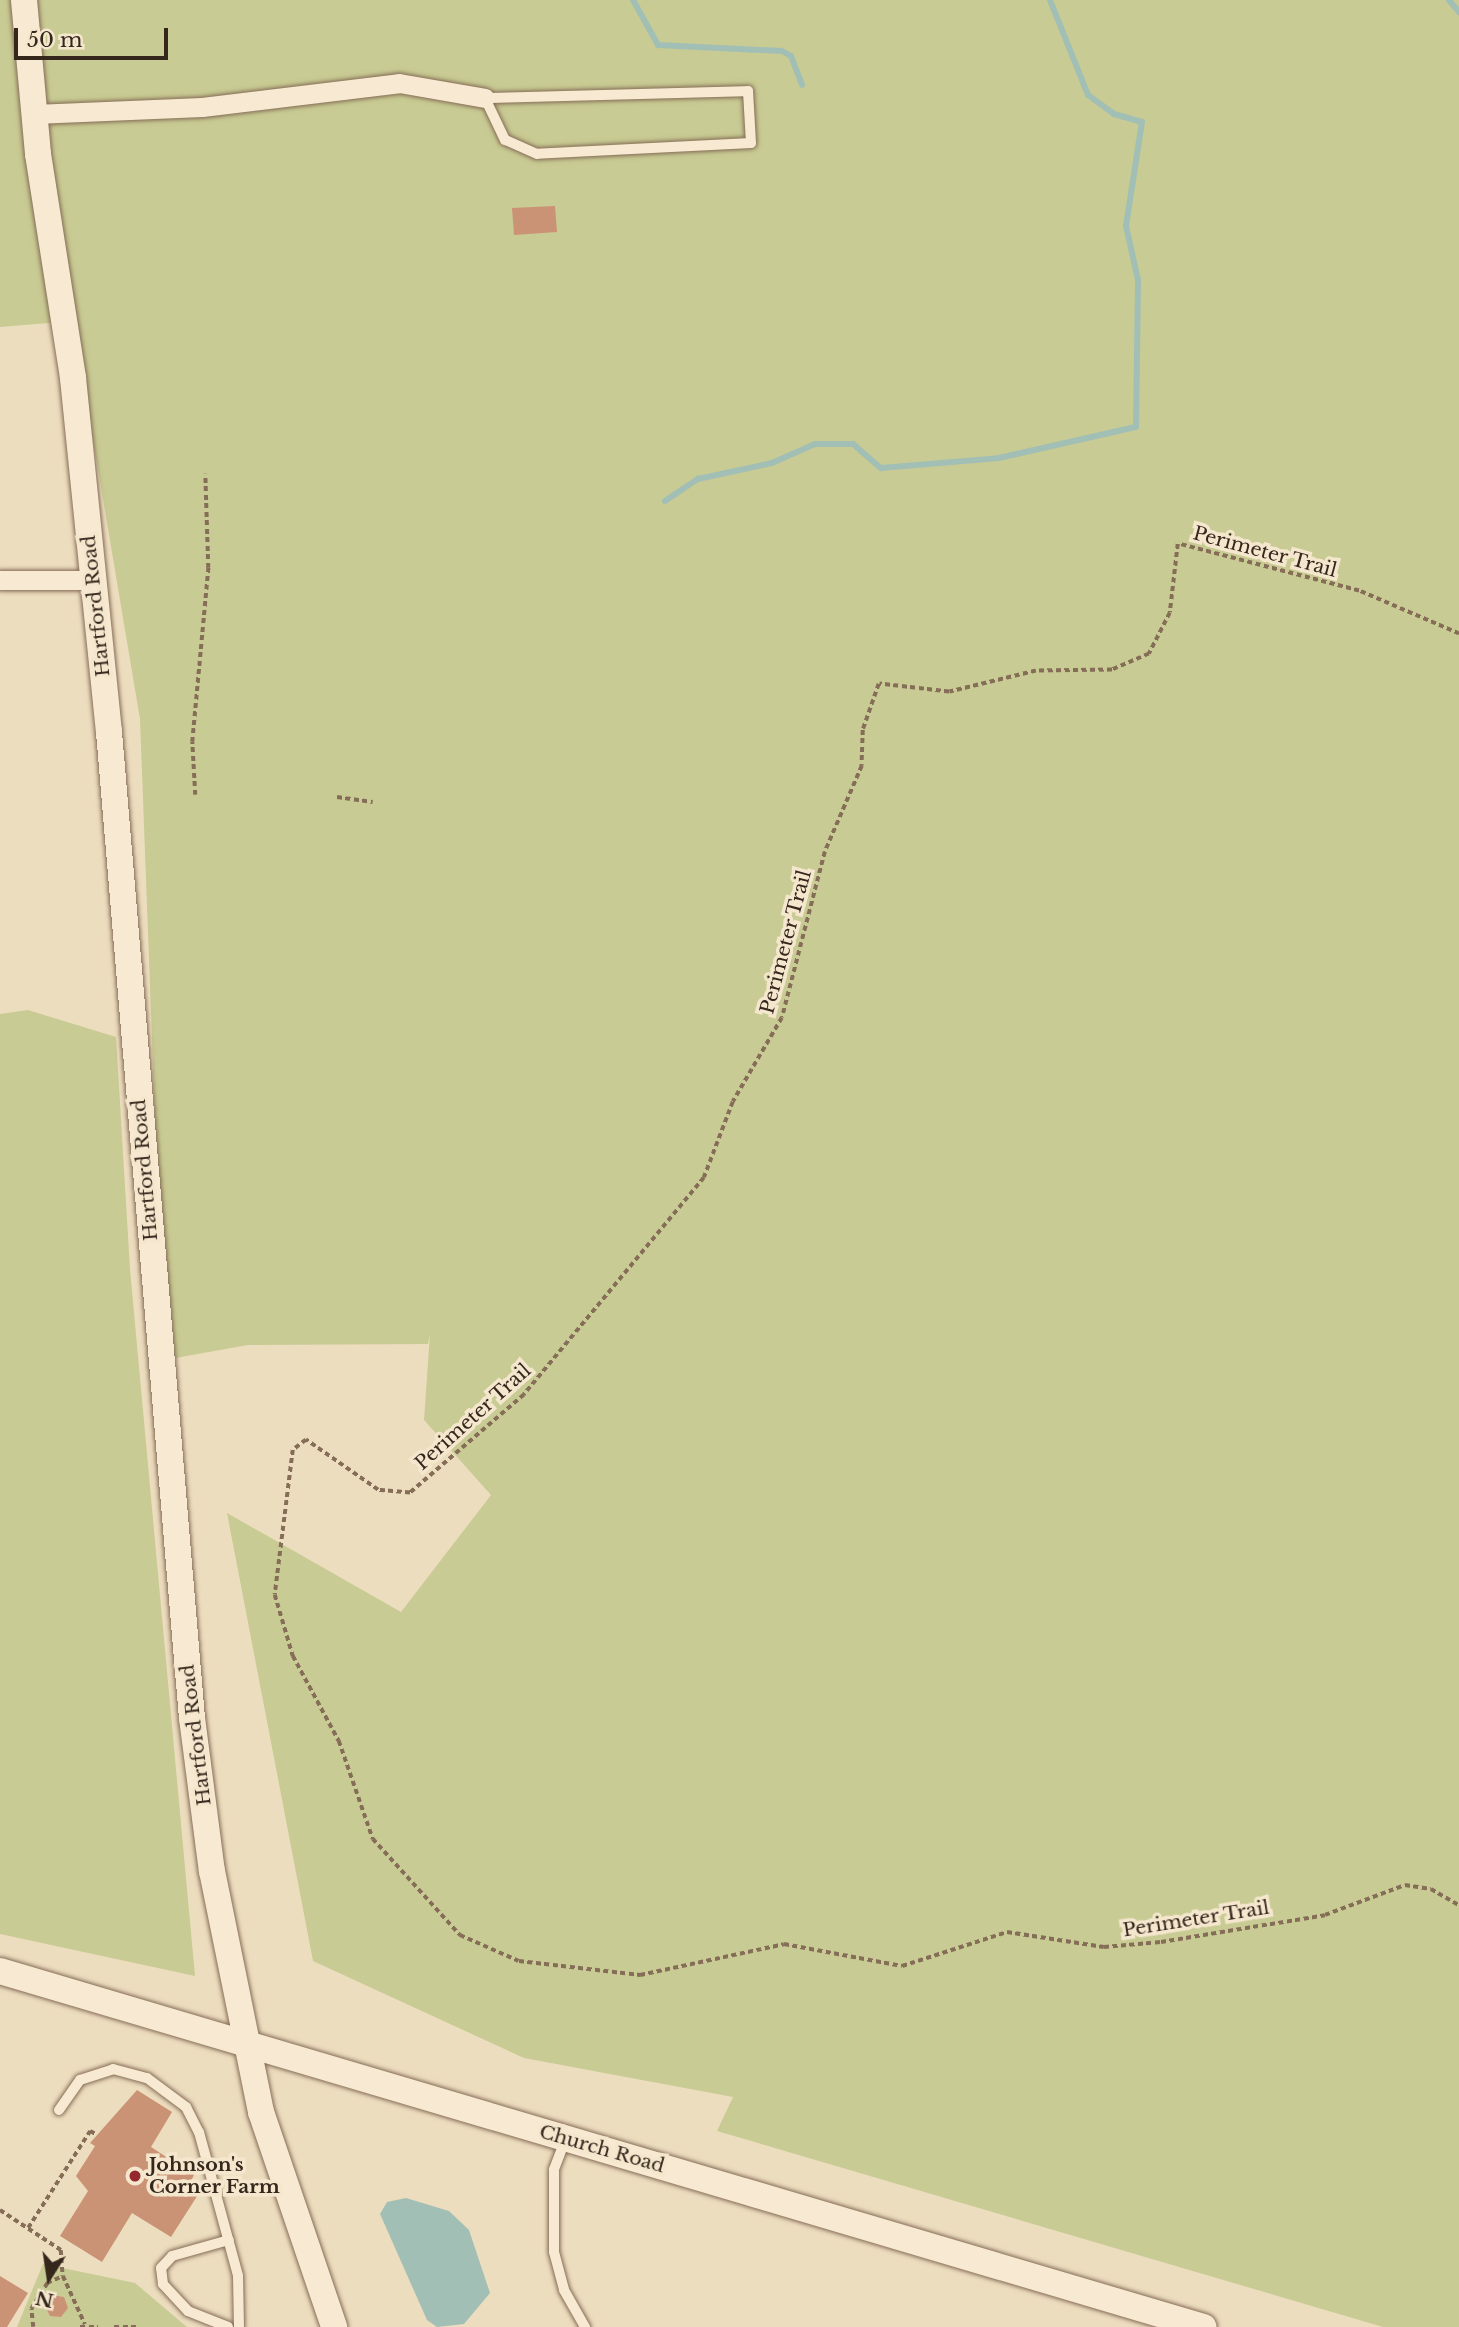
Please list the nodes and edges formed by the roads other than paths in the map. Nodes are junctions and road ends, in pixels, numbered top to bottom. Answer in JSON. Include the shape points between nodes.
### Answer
{"nodes":[{"id":1,"x":24,"y":0,"type":"edge"},
{"id":2,"x":485,"y":98,"type":"junction"},
{"id":3,"x":34,"y":114,"type":"junction"},
{"id":4,"x":0,"y":580,"type":"edge"},
{"id":5,"x":93,"y":580,"type":"junction"},
{"id":6,"x":0,"y":1971,"type":"edge"},
{"id":7,"x":246,"y":2043,"type":"junction"},
{"id":8,"x":59,"y":2110,"type":"dead end"},
{"id":9,"x":566,"y":2138,"type":"junction"},
{"id":10,"x":229,"y":2240,"type":"junction"},
{"id":11,"x":228,"y":2327,"type":"edge"},
{"id":12,"x":239,"y":2327,"type":"edge"},
{"id":13,"x":334,"y":2327,"type":"edge"},
{"id":14,"x":585,"y":2327,"type":"edge"},
{"id":15,"x":1203,"y":2327,"type":"edge"}],
"edges":[{"from":1,"to":3,"type":"street","name":"Hartford Road"},
{"from":2,"to":2,"type":"lane","via":[[505,140],[531,154],[751,143],[748,91]]},
{"from":2,"to":3,"type":"street","via":[[399,83],[202,107]]},
{"from":3,"to":5,"type":"street","name":"Hartford Road","via":[[72,365]]},
{"from":4,"to":5,"type":"street"},
{"from":5,"to":7,"type":"street","name":"Hartford Road","via":[[192,1718],[232,1989]]},
{"from":6,"to":7,"type":"street","name":"Church Road"},
{"from":7,"to":9,"type":"street","name":"Church Road"},
{"from":7,"to":13,"type":"street","name":"Hartford Road","via":[[272,2153]]},
{"from":8,"to":10,"type":"lane","via":[[80,2080],[113,2069],[147,2077],[174,2096],[199,2132]]},
{"from":9,"to":14,"type":"lane","via":[[554,2170],[554,2252],[564,2290]]},
{"from":9,"to":15,"type":"street","name":"Church Road"},
{"from":10,"to":11,"type":"lane","via":[[172,2256],[161,2269],[163,2284],[188,2311]]},
{"from":10,"to":12,"type":"lane","via":[[238,2276]]}]}
